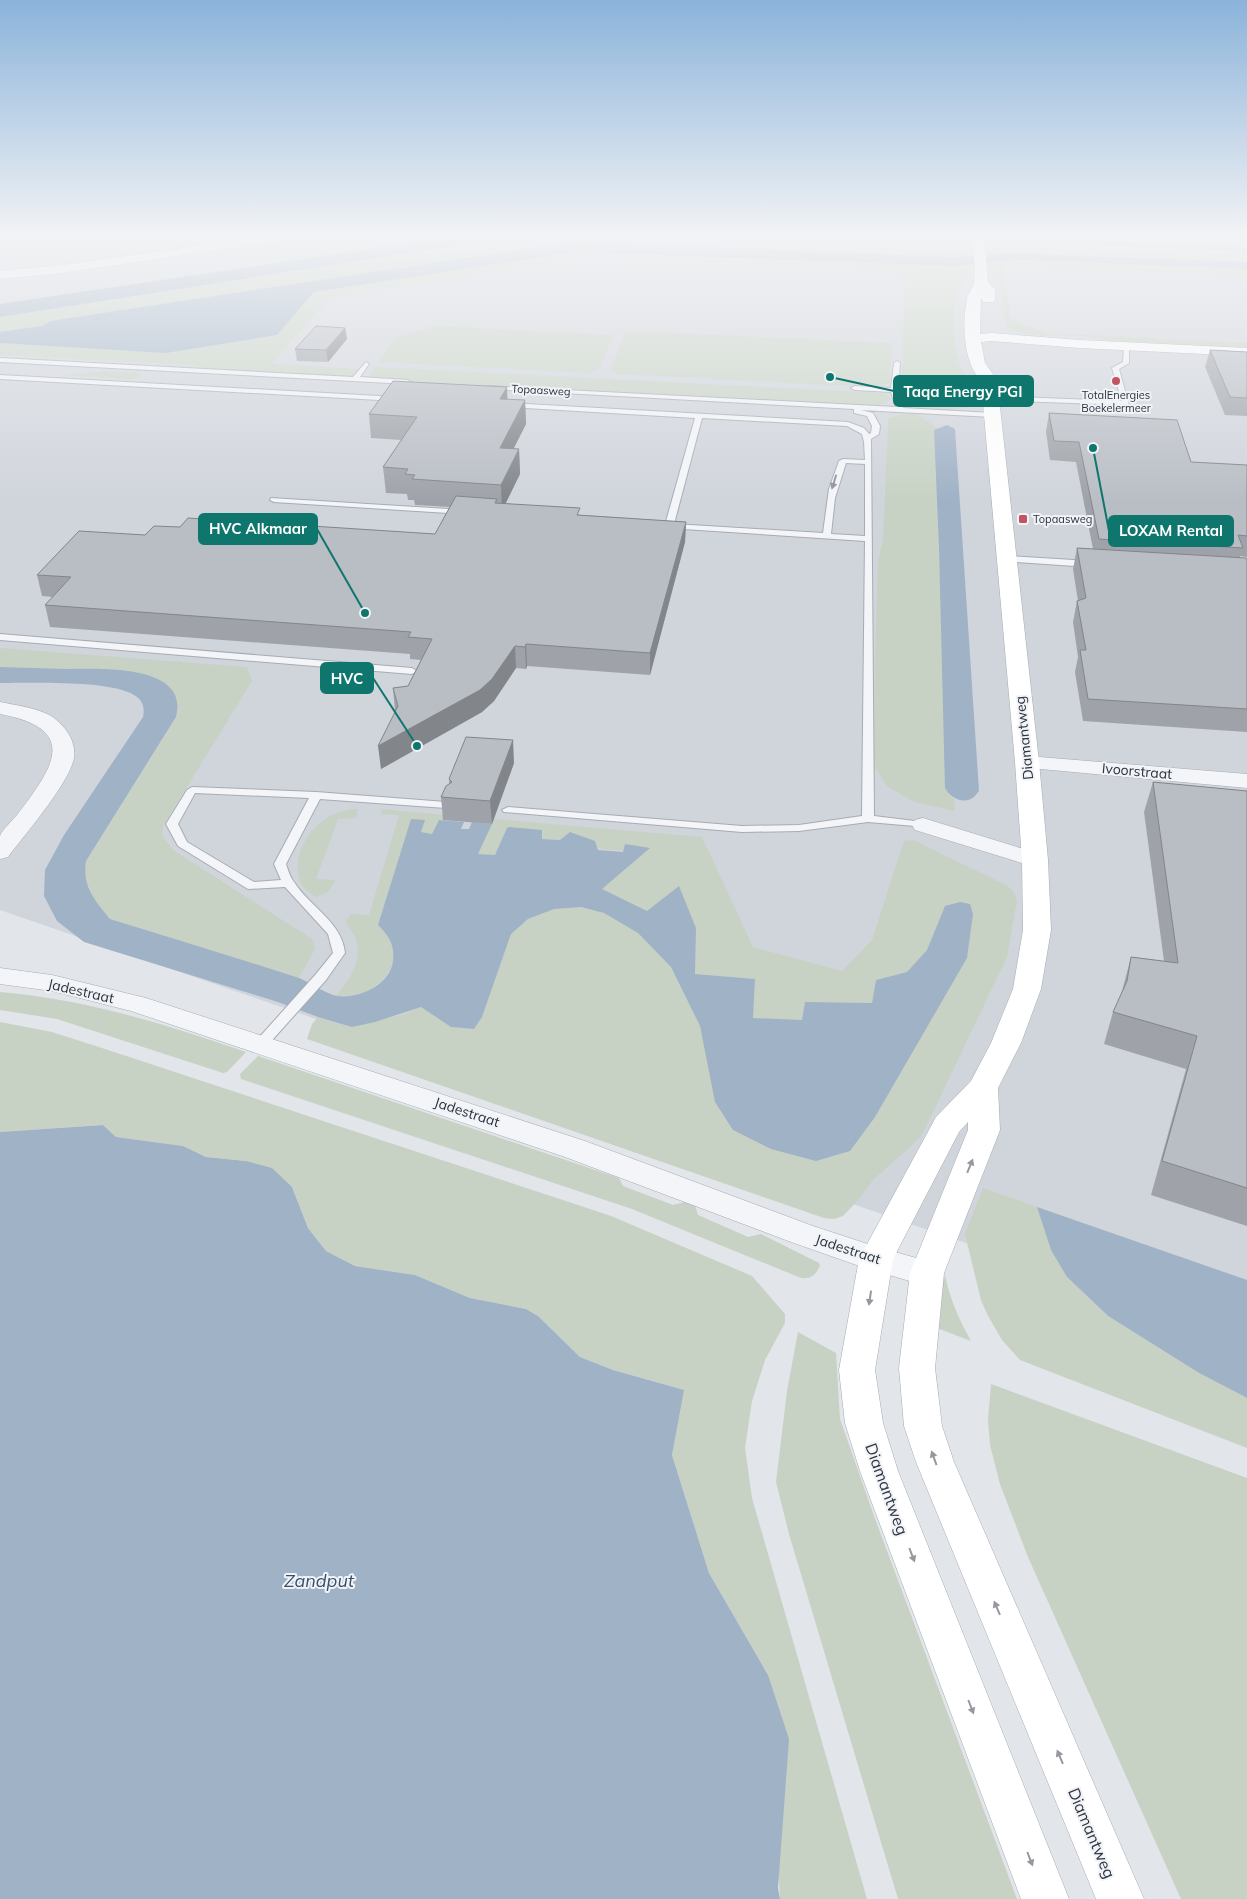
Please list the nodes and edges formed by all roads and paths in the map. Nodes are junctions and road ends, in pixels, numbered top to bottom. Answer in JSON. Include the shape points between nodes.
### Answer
{"nodes":[{"id":1,"x":974,"y":324,"type":"edge"},
{"id":2,"x":991,"y":324,"type":"edge"},
{"id":3,"x":974,"y":339,"type":"junction"},
{"id":4,"x":992,"y":339,"type":"junction"},
{"id":5,"x":1126,"y":346,"type":"junction"},
{"id":6,"x":1247,"y":352,"type":"edge"},
{"id":7,"x":0,"y":360,"type":"edge"},
{"id":8,"x":897,"y":363,"type":"dead end"},
{"id":9,"x":366,"y":364,"type":"dead end"},
{"id":10,"x":0,"y":377,"type":"edge"},
{"id":11,"x":149,"y":377,"type":"junction"},
{"id":12,"x":356,"y":380,"type":"junction"},
{"id":13,"x":415,"y":383,"type":"edge"},
{"id":14,"x":484,"y":387,"type":"edge"},
{"id":15,"x":855,"y":388,"type":"dead end"},
{"id":16,"x":894,"y":390,"type":"junction"},
{"id":17,"x":991,"y":398,"type":"junction"},
{"id":18,"x":405,"y":399,"type":"edge"},
{"id":19,"x":503,"y":404,"type":"edge"},
{"id":20,"x":840,"y":407,"type":"junction"},
{"id":21,"x":900,"y":410,"type":"junction"},
{"id":22,"x":699,"y":415,"type":"junction"},
{"id":23,"x":868,"y":438,"type":"junction"},
{"id":24,"x":869,"y":462,"type":"junction"},
{"id":25,"x":274,"y":500,"type":"dead end"},
{"id":26,"x":471,"y":512,"type":"edge"},
{"id":27,"x":659,"y":525,"type":"edge"},
{"id":28,"x":668,"y":525,"type":"junction"},
{"id":29,"x":827,"y":536,"type":"junction"},
{"id":30,"x":869,"y":539,"type":"junction"},
{"id":31,"x":1006,"y":559,"type":"junction"},
{"id":32,"x":1103,"y":565,"type":"edge"},
{"id":33,"x":0,"y":637,"type":"edge"},
{"id":34,"x":412,"y":671,"type":"dead end"},
{"id":35,"x":0,"y":708,"type":"edge"},
{"id":36,"x":1027,"y":762,"type":"junction"},
{"id":37,"x":1247,"y":780,"type":"edge"},
{"id":38,"x":316,"y":795,"type":"junction"},
{"id":39,"x":446,"y":805,"type":"edge"},
{"id":40,"x":508,"y":810,"type":"dead end"},
{"id":41,"x":868,"y":819,"type":"junction"},
{"id":42,"x":923,"y":825,"type":"joint"},
{"id":43,"x":0,"y":852,"type":"edge"},
{"id":44,"x":1035,"y":860,"type":"junction"},
{"id":45,"x":288,"y":884,"type":"junction"},
{"id":46,"x":0,"y":976,"type":"edge"},
{"id":47,"x":261,"y":1044,"type":"junction"},
{"id":48,"x":983,"y":1088,"type":"junction"},
{"id":49,"x":876,"y":1259,"type":"junction"},
{"id":50,"x":927,"y":1273,"type":"junction"},
{"id":51,"x":1045,"y":1899,"type":"edge"},
{"id":52,"x":1120,"y":1899,"type":"edge"}],
"edges":[{"from":1,"to":3,"type":"street","name":"Diamantweg"},
{"from":2,"to":4,"type":"street","name":"Diamantweg"},
{"from":3,"to":4,"type":"street"},
{"from":3,"to":17,"type":"street","name":"Diamantweg"},
{"from":4,"to":5,"type":"street","via":[[1069,346]]},
{"from":4,"to":17,"type":"street","name":"Diamantweg","via":[[995,376]]},
{"from":5,"to":6,"type":"street"},
{"from":5,"to":17,"type":"lane","name":"Topaasweg","via":[[1126,363],[1115,368],[1126,403]]},
{"from":7,"to":11,"type":"lane"},
{"from":8,"to":16,"type":"lane"},
{"from":9,"to":12,"type":"lane"},
{"from":10,"to":11,"type":"lane"},
{"from":11,"to":12,"type":"lane"},
{"from":11,"to":18,"type":"lane"},
{"from":12,"to":13,"type":"lane"},
{"from":14,"to":20,"type":"lane","name":"Topaasweg"},
{"from":15,"to":16,"type":"lane"},
{"from":16,"to":21,"type":"lane"},
{"from":17,"to":21,"type":"lane","name":"Topaasweg"},
{"from":17,"to":31,"type":"street","name":"Diamantweg"},
{"from":19,"to":22,"type":"lane"},
{"from":20,"to":21,"type":"lane","name":"Topaasweg"},
{"from":20,"to":23,"type":"lane","via":[[870,415],[876,426],[874,434]]},
{"from":22,"to":23,"type":"lane","via":[[848,424],[864,430]]},
{"from":22,"to":28,"type":"lane"},
{"from":23,"to":24,"type":"lane"},
{"from":24,"to":29,"type":"lane","one_way":true,"via":[[843,461],[829,498]]},
{"from":24,"to":30,"type":"lane"},
{"from":25,"to":26,"type":"lane"},
{"from":27,"to":28,"type":"lane"},
{"from":28,"to":29,"type":"lane"},
{"from":29,"to":30,"type":"lane"},
{"from":30,"to":41,"type":"lane"},
{"from":31,"to":32,"type":"lane"},
{"from":31,"to":36,"type":"street","name":"Diamantweg"},
{"from":33,"to":34,"type":"lane"},
{"from":35,"to":43,"type":"street","via":[[48,723],[64,746],[63,761],[56,776]]},
{"from":36,"to":37,"type":"street","name":"Ivoorstraat"},
{"from":36,"to":44,"type":"street","name":"Diamantweg"},
{"from":38,"to":39,"type":"lane"},
{"from":38,"to":45,"type":"lane","via":[[280,864]]},
{"from":38,"to":45,"type":"lane","via":[[192,790],[172,824],[182,844],[252,886]]},
{"from":40,"to":41,"type":"lane","via":[[742,828],[799,828]]},
{"from":41,"to":42,"type":"lane"},
{"from":42,"to":44,"type":"street"},
{"from":44,"to":48,"type":"street","name":"Diamantweg","via":[[1037,930],[1027,988],[1006,1043]]},
{"from":45,"to":47,"type":"lane","via":[[333,933],[338,953],[321,977]]},
{"from":46,"to":47,"type":"street","name":"Jadestraat","via":[[52,983],[137,1004]]},
{"from":47,"to":49,"type":"street","name":"Jadestraat","via":[[575,1148]]},
{"from":48,"to":49,"type":"street","name":"Diamantweg","via":[[947,1125]]},
{"from":50,"to":48,"type":"street","name":"Diamantweg","one_way":true,"via":[[984,1130]]},
{"from":49,"to":50,"type":"street","name":"Jadestraat"},
{"from":49,"to":51,"type":"street","name":"Diamantweg","one_way":true,"via":[[857,1370],[864,1423],[879,1471]]},
{"from":52,"to":50,"type":"street","name":"Diamantweg","one_way":true,"via":[[922,1426],[917,1368]]}]}
